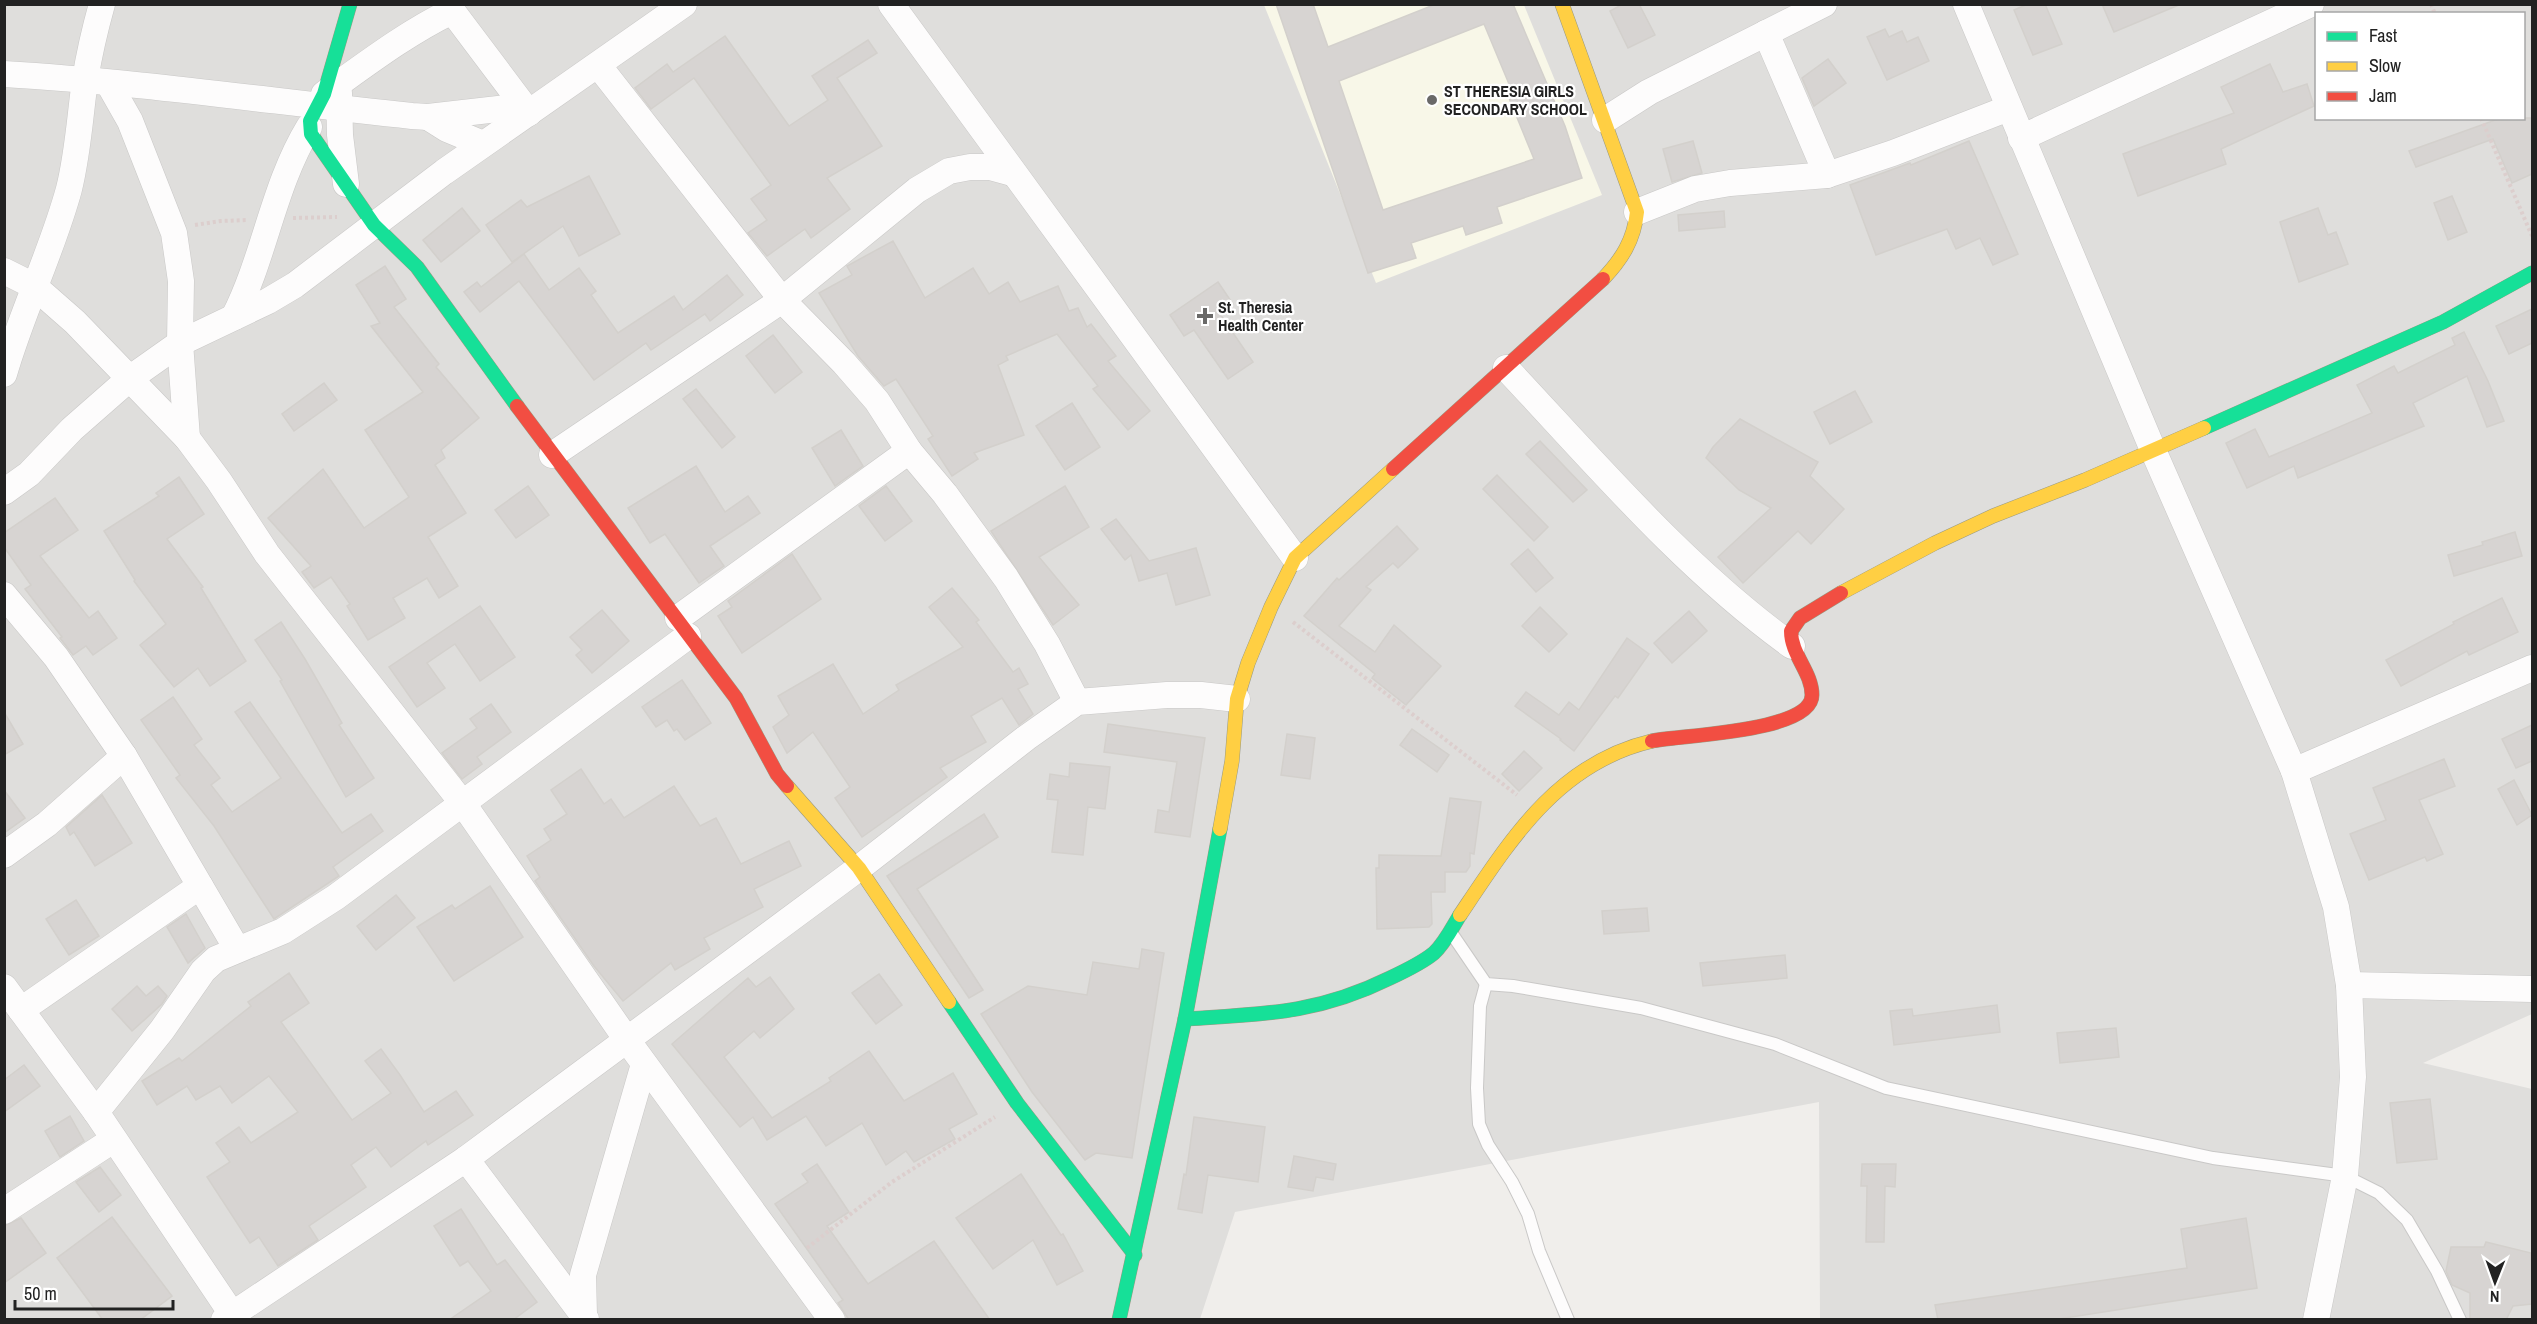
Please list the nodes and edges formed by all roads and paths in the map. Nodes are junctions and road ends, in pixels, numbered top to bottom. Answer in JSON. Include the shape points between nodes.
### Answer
{"nodes":[{"id":1,"x":102,"y":4,"type":"edge"},
{"id":2,"x":350,"y":4,"type":"edge"},
{"id":3,"x":684,"y":4,"type":"edge"},
{"id":4,"x":891,"y":4,"type":"edge"},
{"id":5,"x":1562,"y":4,"type":"edge"},
{"id":6,"x":1824,"y":4,"type":"edge"},
{"id":7,"x":1966,"y":4,"type":"edge"},
{"id":8,"x":2311,"y":4,"type":"edge"},
{"id":9,"x":448,"y":8,"type":"edge"},
{"id":10,"x":1766,"y":33,"type":"junction"},
{"id":11,"x":598,"y":65,"type":"junction"},
{"id":12,"x":4,"y":74,"type":"edge"},
{"id":13,"x":97,"y":81,"type":"junction"},
{"id":14,"x":326,"y":104,"type":"junction"},
{"id":15,"x":2009,"y":108,"type":"junction"},
{"id":16,"x":527,"y":110,"type":"junction"},
{"id":17,"x":428,"y":117,"type":"junction"},
{"id":18,"x":1605,"y":120,"type":"junction"},
{"id":19,"x":2482,"y":120,"type":"edge"},
{"id":20,"x":2021,"y":138,"type":"junction"},
{"id":21,"x":483,"y":144,"type":"junction"},
{"id":22,"x":1012,"y":173,"type":"junction"},
{"id":23,"x":1827,"y":175,"type":"junction"},
{"id":24,"x":346,"y":184,"type":"junction"},
{"id":25,"x":1637,"y":212,"type":"junction"},
{"id":26,"x":271,"y":218,"type":"junction"},
{"id":27,"x":372,"y":222,"type":"junction"},
{"id":28,"x":174,"y":233,"type":"junction"},
{"id":29,"x":2532,"y":236,"type":"edge"},
{"id":30,"x":4,"y":272,"type":"edge"},
{"id":31,"x":2532,"y":273,"type":"edge"},
{"id":32,"x":34,"y":286,"type":"junction"},
{"id":33,"x":782,"y":300,"type":"junction"},
{"id":34,"x":234,"y":317,"type":"junction"},
{"id":35,"x":180,"y":343,"type":"junction"},
{"id":36,"x":1506,"y":368,"type":"junction"},
{"id":37,"x":4,"y":374,"type":"edge"},
{"id":38,"x":129,"y":378,"type":"junction"},
{"id":39,"x":187,"y":438,"type":"junction"},
{"id":40,"x":2153,"y":450,"type":"junction"},
{"id":41,"x":909,"y":451,"type":"junction"},
{"id":42,"x":552,"y":455,"type":"junction"},
{"id":43,"x":4,"y":492,"type":"edge"},
{"id":44,"x":1295,"y":558,"type":"junction"},
{"id":45,"x":4,"y":595,"type":"edge"},
{"id":46,"x":1271,"y":607,"type":"junction"},
{"id":47,"x":683,"y":627,"type":"junction"},
{"id":48,"x":1792,"y":646,"type":"junction"},
{"id":49,"x":2532,"y":668,"type":"edge"},
{"id":50,"x":1237,"y":699,"type":"junction"},
{"id":51,"x":1077,"y":702,"type":"junction"},
{"id":52,"x":123,"y":756,"type":"junction"},
{"id":53,"x":2294,"y":771,"type":"junction"},
{"id":54,"x":464,"y":805,"type":"junction"},
{"id":55,"x":1536,"y":810,"type":"junction"},
{"id":56,"x":4,"y":855,"type":"edge"},
{"id":57,"x":860,"y":868,"type":"junction"},
{"id":58,"x":200,"y":886,"type":"junction"},
{"id":59,"x":1449,"y":930,"type":"junction"},
{"id":60,"x":237,"y":949,"type":"junction"},
{"id":61,"x":1486,"y":984,"type":"junction"},
{"id":62,"x":2349,"y":985,"type":"junction"},
{"id":63,"x":4,"y":987,"type":"edge"},
{"id":64,"x":2532,"y":989,"type":"edge"},
{"id":65,"x":21,"y":1010,"type":"junction"},
{"id":66,"x":1185,"y":1019,"type":"junction"},
{"id":67,"x":627,"y":1040,"type":"junction"},
{"id":68,"x":644,"y":1064,"type":"junction"},
{"id":69,"x":1017,"y":1103,"type":"junction"},
{"id":70,"x":96,"y":1112,"type":"junction"},
{"id":71,"x":113,"y":1140,"type":"junction"},
{"id":72,"x":466,"y":1159,"type":"junction"},
{"id":73,"x":2345,"y":1176,"type":"junction"},
{"id":74,"x":4,"y":1212,"type":"edge"},
{"id":75,"x":1134,"y":1255,"type":"junction"},
{"id":76,"x":790,"y":1262,"type":"junction"},
{"id":77,"x":573,"y":1281,"type":"junction"},
{"id":78,"x":585,"y":1317,"type":"edge"},
{"id":79,"x":230,"y":1318,"type":"edge"},
{"id":80,"x":832,"y":1320,"type":"edge"},
{"id":81,"x":1119,"y":1320,"type":"edge"},
{"id":82,"x":1568,"y":1320,"type":"edge"},
{"id":83,"x":2316,"y":1320,"type":"edge"},
{"id":84,"x":2460,"y":1320,"type":"edge"}],
"edges":[{"from":1,"to":13,"type":"street"},
{"from":2,"to":14,"type":"street"},
{"from":3,"to":11,"type":"street"},
{"from":4,"to":22,"type":"street"},
{"from":5,"to":18,"type":"street"},
{"from":6,"to":10,"type":"street"},
{"from":7,"to":15,"type":"street"},
{"from":8,"to":20,"type":"street"},
{"from":9,"to":14,"type":"street","via":[[397,42]]},
{"from":9,"to":16,"type":"street"},
{"from":10,"to":18,"type":"street","via":[[1649,92]]},
{"from":10,"to":23,"type":"street"},
{"from":11,"to":16,"type":"street"},
{"from":11,"to":33,"type":"street"},
{"from":12,"to":13,"type":"street"},
{"from":13,"to":14,"type":"street"},
{"from":13,"to":28,"type":"street","via":[[130,121]]},
{"from":13,"to":32,"type":"street","via":[[55,236]]},
{"from":14,"to":17,"type":"street"},
{"from":14,"to":24,"type":"street"},
{"from":14,"to":24,"type":"street","via":[[321,150]]},
{"from":14,"to":26,"type":"street","via":[[286,171]]},
{"from":15,"to":20,"type":"street"},
{"from":15,"to":23,"type":"street"},
{"from":16,"to":17,"type":"street"},
{"from":16,"to":21,"type":"street"},
{"from":17,"to":21,"type":"street"},
{"from":18,"to":25,"type":"street"},
{"from":19,"to":29,"type":"path"},
{"from":20,"to":40,"type":"street"},
{"from":21,"to":27,"type":"street"},
{"from":22,"to":33,"type":"street","via":[[990,167],[949,171],[917,190]]},
{"from":22,"to":44,"type":"street"},
{"from":23,"to":25,"type":"street","via":[[1695,189]]},
{"from":24,"to":27,"type":"street"},
{"from":25,"to":36,"type":"street","via":[[1627,253]]},
{"from":26,"to":27,"type":"path","via":[[348,217]]},
{"from":26,"to":28,"type":"path","via":[[200,223]]},
{"from":26,"to":34,"type":"street","via":[[249,287]]},
{"from":27,"to":34,"type":"street","via":[[295,285]]},
{"from":27,"to":42,"type":"street","via":[[417,267]]},
{"from":28,"to":35,"type":"street","via":[[181,281]]},
{"from":30,"to":32,"type":"street"},
{"from":31,"to":40,"type":"street","via":[[2443,322]]},
{"from":32,"to":37,"type":"street"},
{"from":32,"to":38,"type":"street"},
{"from":33,"to":41,"type":"street","via":[[877,401]]},
{"from":33,"to":42,"type":"street"},
{"from":34,"to":35,"type":"street"},
{"from":35,"to":38,"type":"street"},
{"from":35,"to":39,"type":"street"},
{"from":36,"to":44,"type":"street"},
{"from":36,"to":48,"type":"street","via":[[1685,558],[1758,622]]},
{"from":38,"to":39,"type":"street"},
{"from":38,"to":43,"type":"street","via":[[29,474]]},
{"from":39,"to":54,"type":"street","via":[[267,554]]},
{"from":40,"to":48,"type":"street","via":[[1954,534],[1817,606],[1800,618],[1791,631]]},
{"from":40,"to":53,"type":"street"},
{"from":41,"to":47,"type":"street"},
{"from":41,"to":51,"type":"street","via":[[1006,578]]},
{"from":42,"to":47,"type":"street"},
{"from":44,"to":46,"type":"street"},
{"from":45,"to":52,"type":"street","via":[[56,657]]},
{"from":46,"to":50,"type":"street"},
{"from":46,"to":55,"type":"path"},
{"from":47,"to":54,"type":"street"},
{"from":47,"to":57,"type":"street","via":[[735,698],[777,774]]},
{"from":48,"to":55,"type":"street","via":[[1812,696],[1808,708],[1794,718],[1667,738],[1605,757],[1573,775]]},
{"from":49,"to":53,"type":"street"},
{"from":50,"to":51,"type":"street","via":[[1167,695]]},
{"from":50,"to":66,"type":"street","via":[[1232,760]]},
{"from":51,"to":57,"type":"street"},
{"from":52,"to":56,"type":"street","via":[[47,824]]},
{"from":52,"to":58,"type":"street"},
{"from":53,"to":62,"type":"street","via":[[2336,907]]},
{"from":54,"to":60,"type":"street","via":[[283,931]]},
{"from":54,"to":67,"type":"street"},
{"from":55,"to":59,"type":"street"},
{"from":57,"to":67,"type":"street"},
{"from":57,"to":69,"type":"street"},
{"from":58,"to":60,"type":"street"},
{"from":58,"to":65,"type":"street"},
{"from":59,"to":61,"type":"lane"},
{"from":59,"to":66,"type":"street","via":[[1434,952],[1412,967],[1330,1004],[1278,1014]]},
{"from":60,"to":70,"type":"street","via":[[216,959],[203,971],[162,1030]]},
{"from":61,"to":73,"type":"lane","via":[[1641,1008],[1775,1044],[1886,1088],[2213,1158]]},
{"from":61,"to":82,"type":"lane","via":[[1480,1006],[1479,1124],[1528,1214]]},
{"from":62,"to":64,"type":"street"},
{"from":62,"to":73,"type":"street","via":[[2353,1077]]},
{"from":63,"to":65,"type":"street"},
{"from":65,"to":70,"type":"street"},
{"from":66,"to":75,"type":"street"},
{"from":67,"to":68,"type":"street"},
{"from":67,"to":72,"type":"street"},
{"from":68,"to":76,"type":"street"},
{"from":68,"to":77,"type":"street"},
{"from":69,"to":75,"type":"street"},
{"from":69,"to":76,"type":"path","via":[[892,1182]]},
{"from":70,"to":71,"type":"street"},
{"from":71,"to":74,"type":"street"},
{"from":71,"to":79,"type":"street"},
{"from":72,"to":77,"type":"street"},
{"from":72,"to":79,"type":"street"},
{"from":73,"to":83,"type":"street"},
{"from":73,"to":84,"type":"lane","via":[[2379,1193],[2407,1220]]},
{"from":75,"to":81,"type":"street"},
{"from":76,"to":80,"type":"street"},
{"from":77,"to":78,"type":"street"}]}
